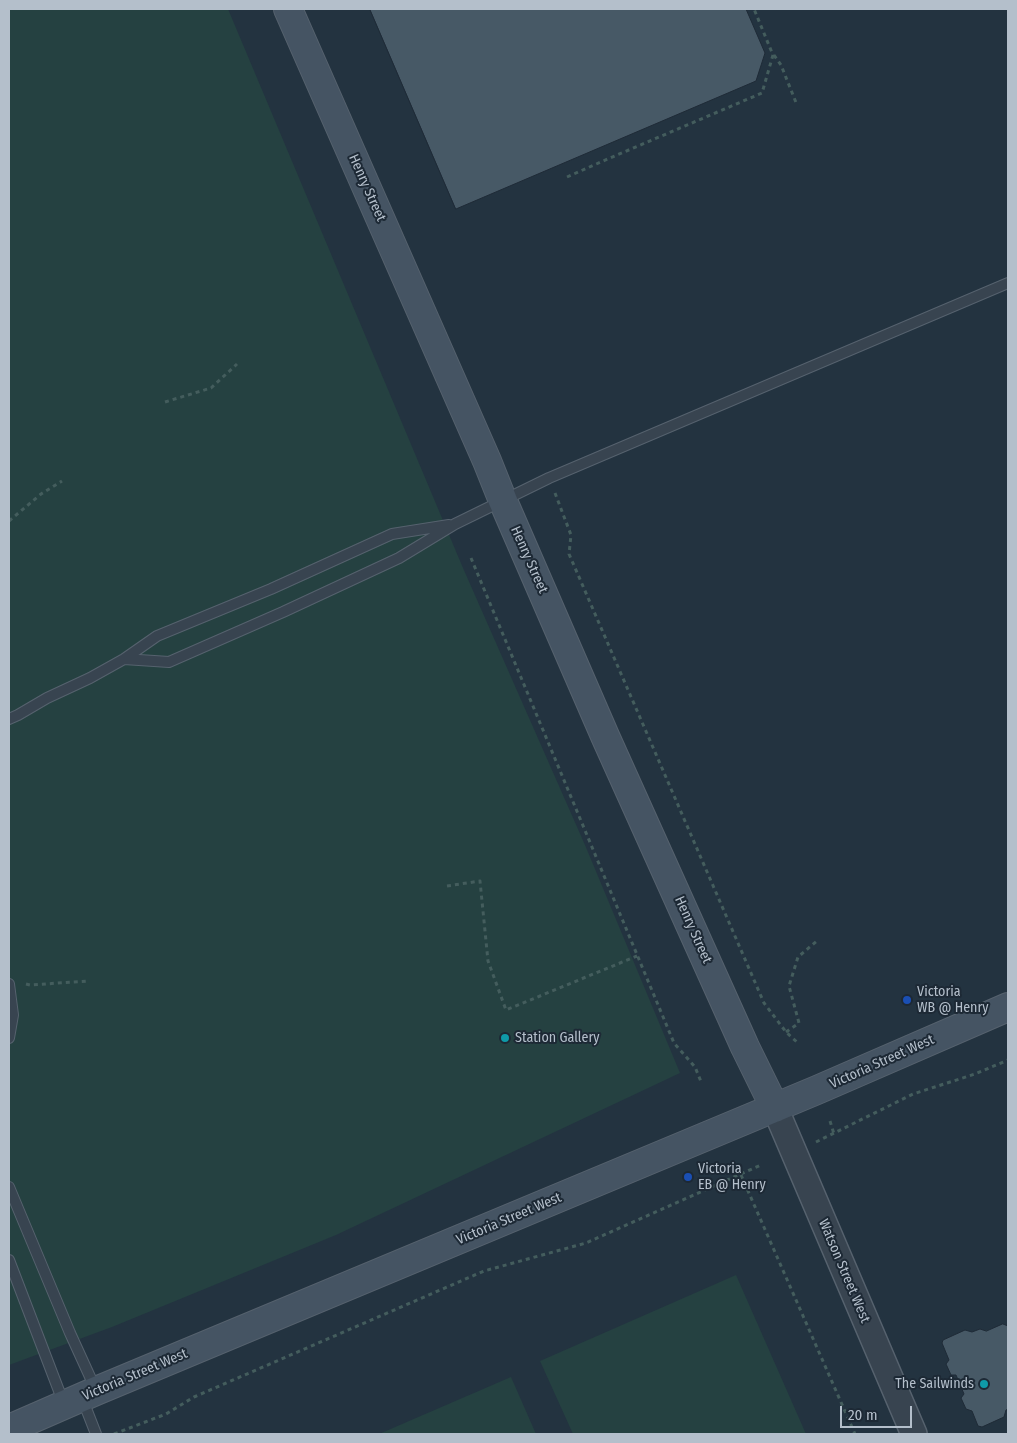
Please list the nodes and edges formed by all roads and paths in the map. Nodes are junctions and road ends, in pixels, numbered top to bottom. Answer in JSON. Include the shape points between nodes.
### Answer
{"nodes":[{"id":1,"x":288,"y":9,"type":"edge"},
{"id":2,"x":754,"y":9,"type":"edge"},
{"id":3,"x":773,"y":55,"type":"junction"},
{"id":4,"x":797,"y":105,"type":"dead end"},
{"id":5,"x":567,"y":177,"type":"dead end"},
{"id":6,"x":1008,"y":283,"type":"edge"},
{"id":7,"x":237,"y":364,"type":"dead end"},
{"id":8,"x":165,"y":402,"type":"dead end"},
{"id":9,"x":549,"y":478,"type":"junction"},
{"id":10,"x":62,"y":481,"type":"dead end"},
{"id":11,"x":503,"y":501,"type":"junction"},
{"id":12,"x":9,"y":521,"type":"edge"},
{"id":13,"x":455,"y":524,"type":"junction"},
{"id":14,"x":471,"y":558,"type":"dead end"},
{"id":15,"x":124,"y":659,"type":"junction"},
{"id":16,"x":9,"y":719,"type":"edge"},
{"id":17,"x":448,"y":886,"type":"dead end"},
{"id":18,"x":818,"y":940,"type":"dead end"},
{"id":19,"x":636,"y":956,"type":"junction"},
{"id":20,"x":88,"y":981,"type":"dead end"},
{"id":21,"x":23,"y":983,"type":"dead end"},
{"id":22,"x":9,"y":984,"type":"edge"},
{"id":23,"x":1008,"y":1007,"type":"edge"},
{"id":24,"x":786,"y":1032,"type":"junction"},
{"id":25,"x":9,"y":1038,"type":"edge"},
{"id":26,"x":798,"y":1043,"type":"dead end"},
{"id":27,"x":1008,"y":1060,"type":"edge"},
{"id":28,"x":702,"y":1084,"type":"dead end"},
{"id":29,"x":775,"y":1108,"type":"junction"},
{"id":30,"x":830,"y":1121,"type":"dead end"},
{"id":31,"x":834,"y":1134,"type":"junction"},
{"id":32,"x":816,"y":1142,"type":"dead end"},
{"id":33,"x":761,"y":1166,"type":"dead end"},
{"id":34,"x":742,"y":1175,"type":"junction"},
{"id":35,"x":9,"y":1187,"type":"edge"},
{"id":36,"x":9,"y":1260,"type":"edge"},
{"id":37,"x":81,"y":1398,"type":"junction"},
{"id":38,"x":9,"y":1429,"type":"edge"},
{"id":39,"x":96,"y":1434,"type":"edge"},
{"id":40,"x":114,"y":1434,"type":"edge"},
{"id":41,"x":855,"y":1434,"type":"edge"},
{"id":42,"x":914,"y":1434,"type":"edge"}],
"edges":[{"from":1,"to":11,"type":"main road","name":"Henry Street"},
{"from":2,"to":3,"type":"path"},
{"from":3,"to":4,"type":"path","via":[[781,65]]},
{"from":3,"to":5,"type":"path","via":[[762,93]]},
{"from":6,"to":9,"type":"lane"},
{"from":7,"to":8,"type":"path","via":[[210,388]]},
{"from":9,"to":11,"type":"lane"},
{"from":9,"to":24,"type":"path","via":[[571,535],[569,554],[764,1003]]},
{"from":10,"to":12,"type":"path"},
{"from":11,"to":13,"type":"lane"},
{"from":11,"to":29,"type":"main road","name":"Henry Street","via":[[605,736]]},
{"from":13,"to":15,"type":"lane","via":[[392,534],[157,636]]},
{"from":13,"to":15,"type":"lane","via":[[399,558],[169,662]]},
{"from":14,"to":19,"type":"path"},
{"from":15,"to":16,"type":"lane"},
{"from":17,"to":19,"type":"path","via":[[480,881],[488,961],[506,1010]]},
{"from":18,"to":24,"type":"path","via":[[798,958],[789,986],[800,1023]]},
{"from":19,"to":28,"type":"path","via":[[674,1043],[695,1067]]},
{"from":20,"to":21,"type":"path"},
{"from":22,"to":25,"type":"lane","via":[[13,1015]]},
{"from":23,"to":29,"type":"main road","name":"Victoria Street West"},
{"from":24,"to":26,"type":"path"},
{"from":27,"to":31,"type":"path","via":[[913,1094]]},
{"from":29,"to":37,"type":"main road","name":"Victoria Street West"},
{"from":29,"to":42,"type":"street","name":"Watson Street West"},
{"from":30,"to":31,"type":"path"},
{"from":31,"to":32,"type":"path"},
{"from":33,"to":34,"type":"path"},
{"from":34,"to":40,"type":"path","via":[[586,1243],[484,1271],[194,1396],[166,1414]]},
{"from":34,"to":41,"type":"path"},
{"from":35,"to":37,"type":"lane","via":[[70,1333]]},
{"from":36,"to":37,"type":"lane"},
{"from":37,"to":38,"type":"main road","name":"Victoria Street West"},
{"from":37,"to":39,"type":"lane"}]}
